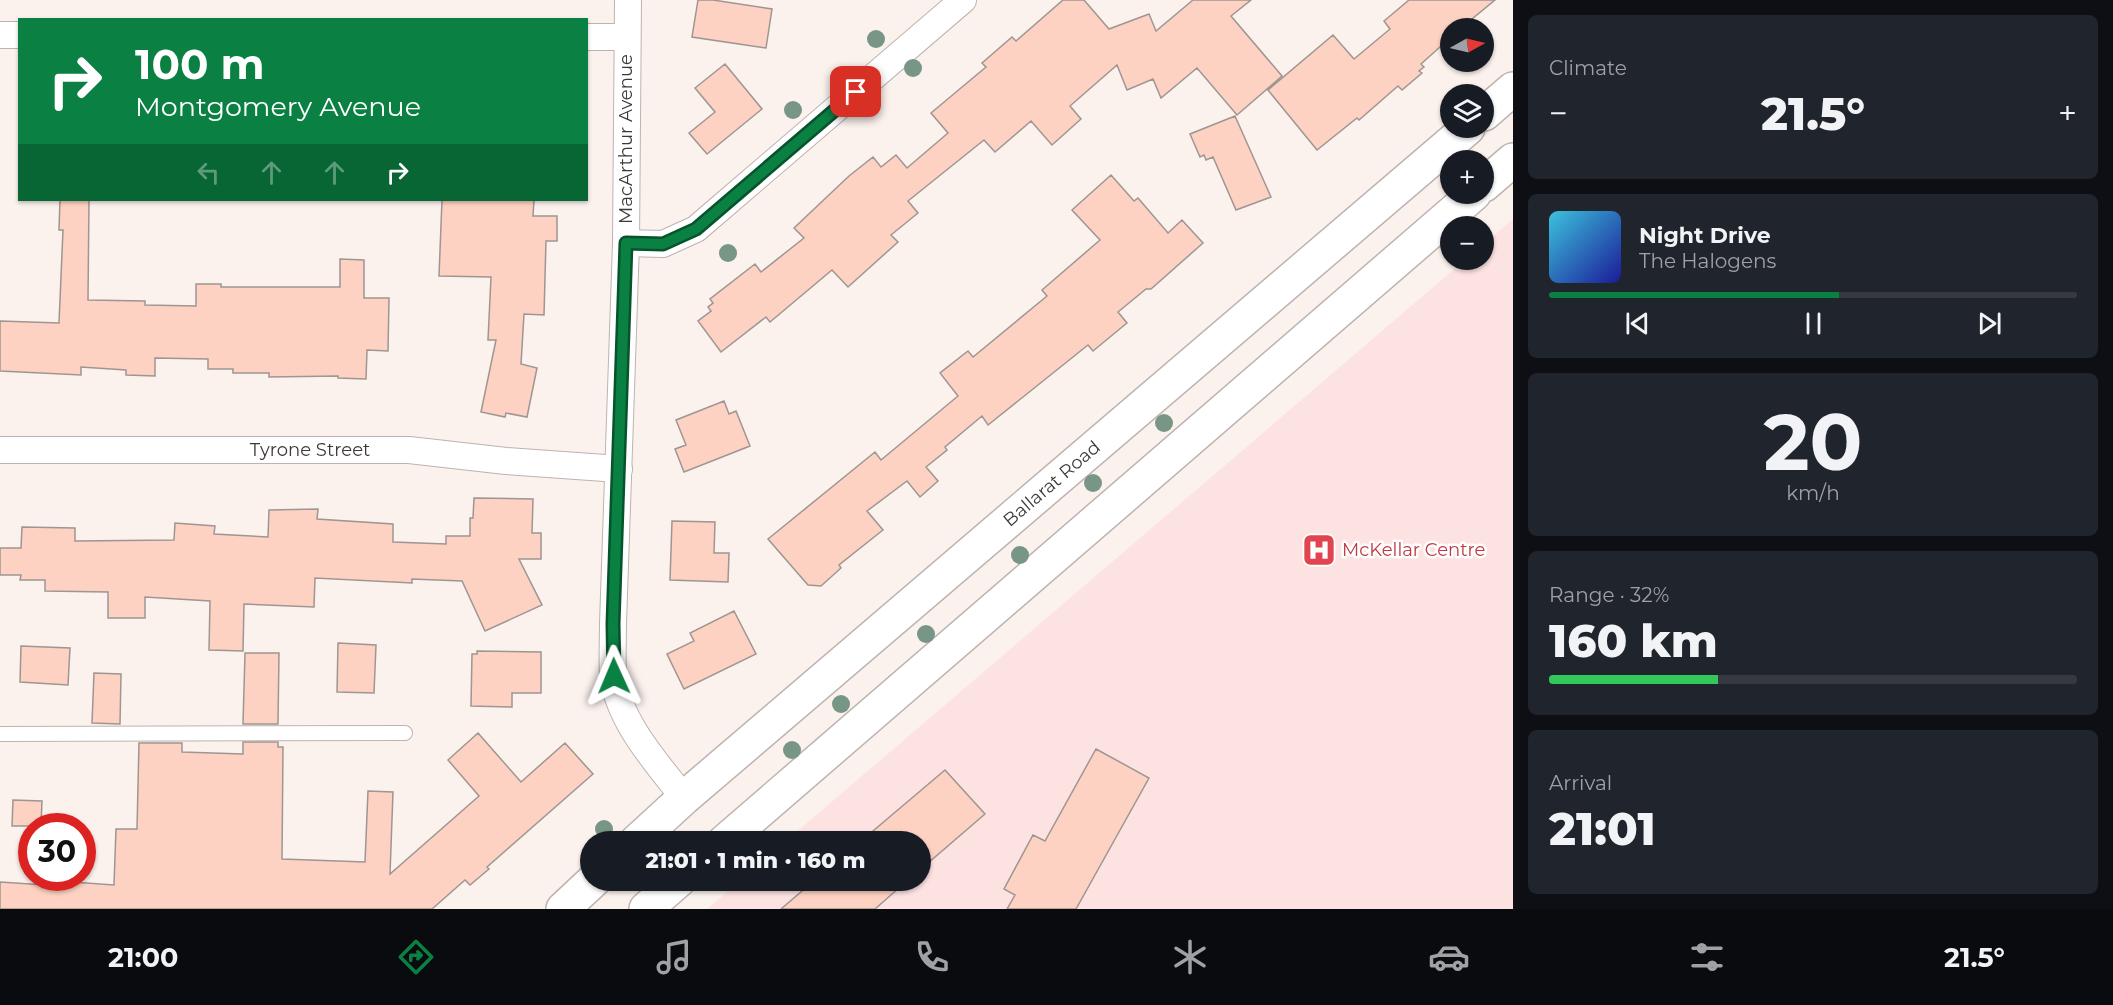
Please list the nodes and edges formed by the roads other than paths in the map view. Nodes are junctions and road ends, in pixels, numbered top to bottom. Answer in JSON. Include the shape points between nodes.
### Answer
{"nodes":[{"id":1,"x":628,"y":0,"type":"edge"},
{"id":2,"x":963,"y":0,"type":"edge"},
{"id":3,"x":0,"y":35,"type":"edge"},
{"id":4,"x":18,"y":35,"type":"edge"},
{"id":5,"x":588,"y":37,"type":"edge"},
{"id":6,"x":627,"y":37,"type":"junction"},
{"id":7,"x":1513,"y":89,"type":"edge"},
{"id":8,"x":1494,"y":105,"type":"edge"},
{"id":9,"x":1456,"y":138,"type":"edge"},
{"id":10,"x":1513,"y":160,"type":"edge"},
{"id":11,"x":1494,"y":176,"type":"edge"},
{"id":12,"x":1462,"y":204,"type":"edge"},
{"id":13,"x":626,"y":243,"type":"junction"},
{"id":14,"x":0,"y":450,"type":"edge"},
{"id":15,"x":619,"y":469,"type":"junction"},
{"id":16,"x":405,"y":733,"type":"dead end"},
{"id":17,"x":0,"y":734,"type":"edge"},
{"id":18,"x":684,"y":798,"type":"junction"},
{"id":19,"x":648,"y":831,"type":"edge"},
{"id":20,"x":737,"y":831,"type":"edge"},
{"id":21,"x":582,"y":891,"type":"edge"},
{"id":22,"x":666,"y":891,"type":"edge"},
{"id":23,"x":563,"y":909,"type":"edge"},
{"id":24,"x":646,"y":909,"type":"edge"}],
"edges":[{"from":1,"to":6,"type":"street","name":"MacArthur Avenue"},
{"from":2,"to":13,"type":"street","via":[[696,229],[663,244]]},
{"from":3,"to":4,"type":"street"},
{"from":5,"to":6,"type":"street"},
{"from":6,"to":13,"type":"street","name":"MacArthur Avenue"},
{"from":7,"to":8,"type":"highway"},
{"from":9,"to":18,"type":"highway","name":"Ballarat Road"},
{"from":10,"to":11,"type":"highway"},
{"from":12,"to":20,"type":"highway"},
{"from":13,"to":15,"type":"street","name":"MacArthur Avenue"},
{"from":14,"to":15,"type":"street","name":"Tyrone Street","via":[[409,450]]},
{"from":15,"to":18,"type":"street","name":"MacArthur Avenue","via":[[614,676],[626,717]]},
{"from":16,"to":17,"type":"lane"},
{"from":18,"to":19,"type":"highway","name":"Ballarat Road"},
{"from":21,"to":23,"type":"highway"},
{"from":22,"to":24,"type":"highway"}]}
